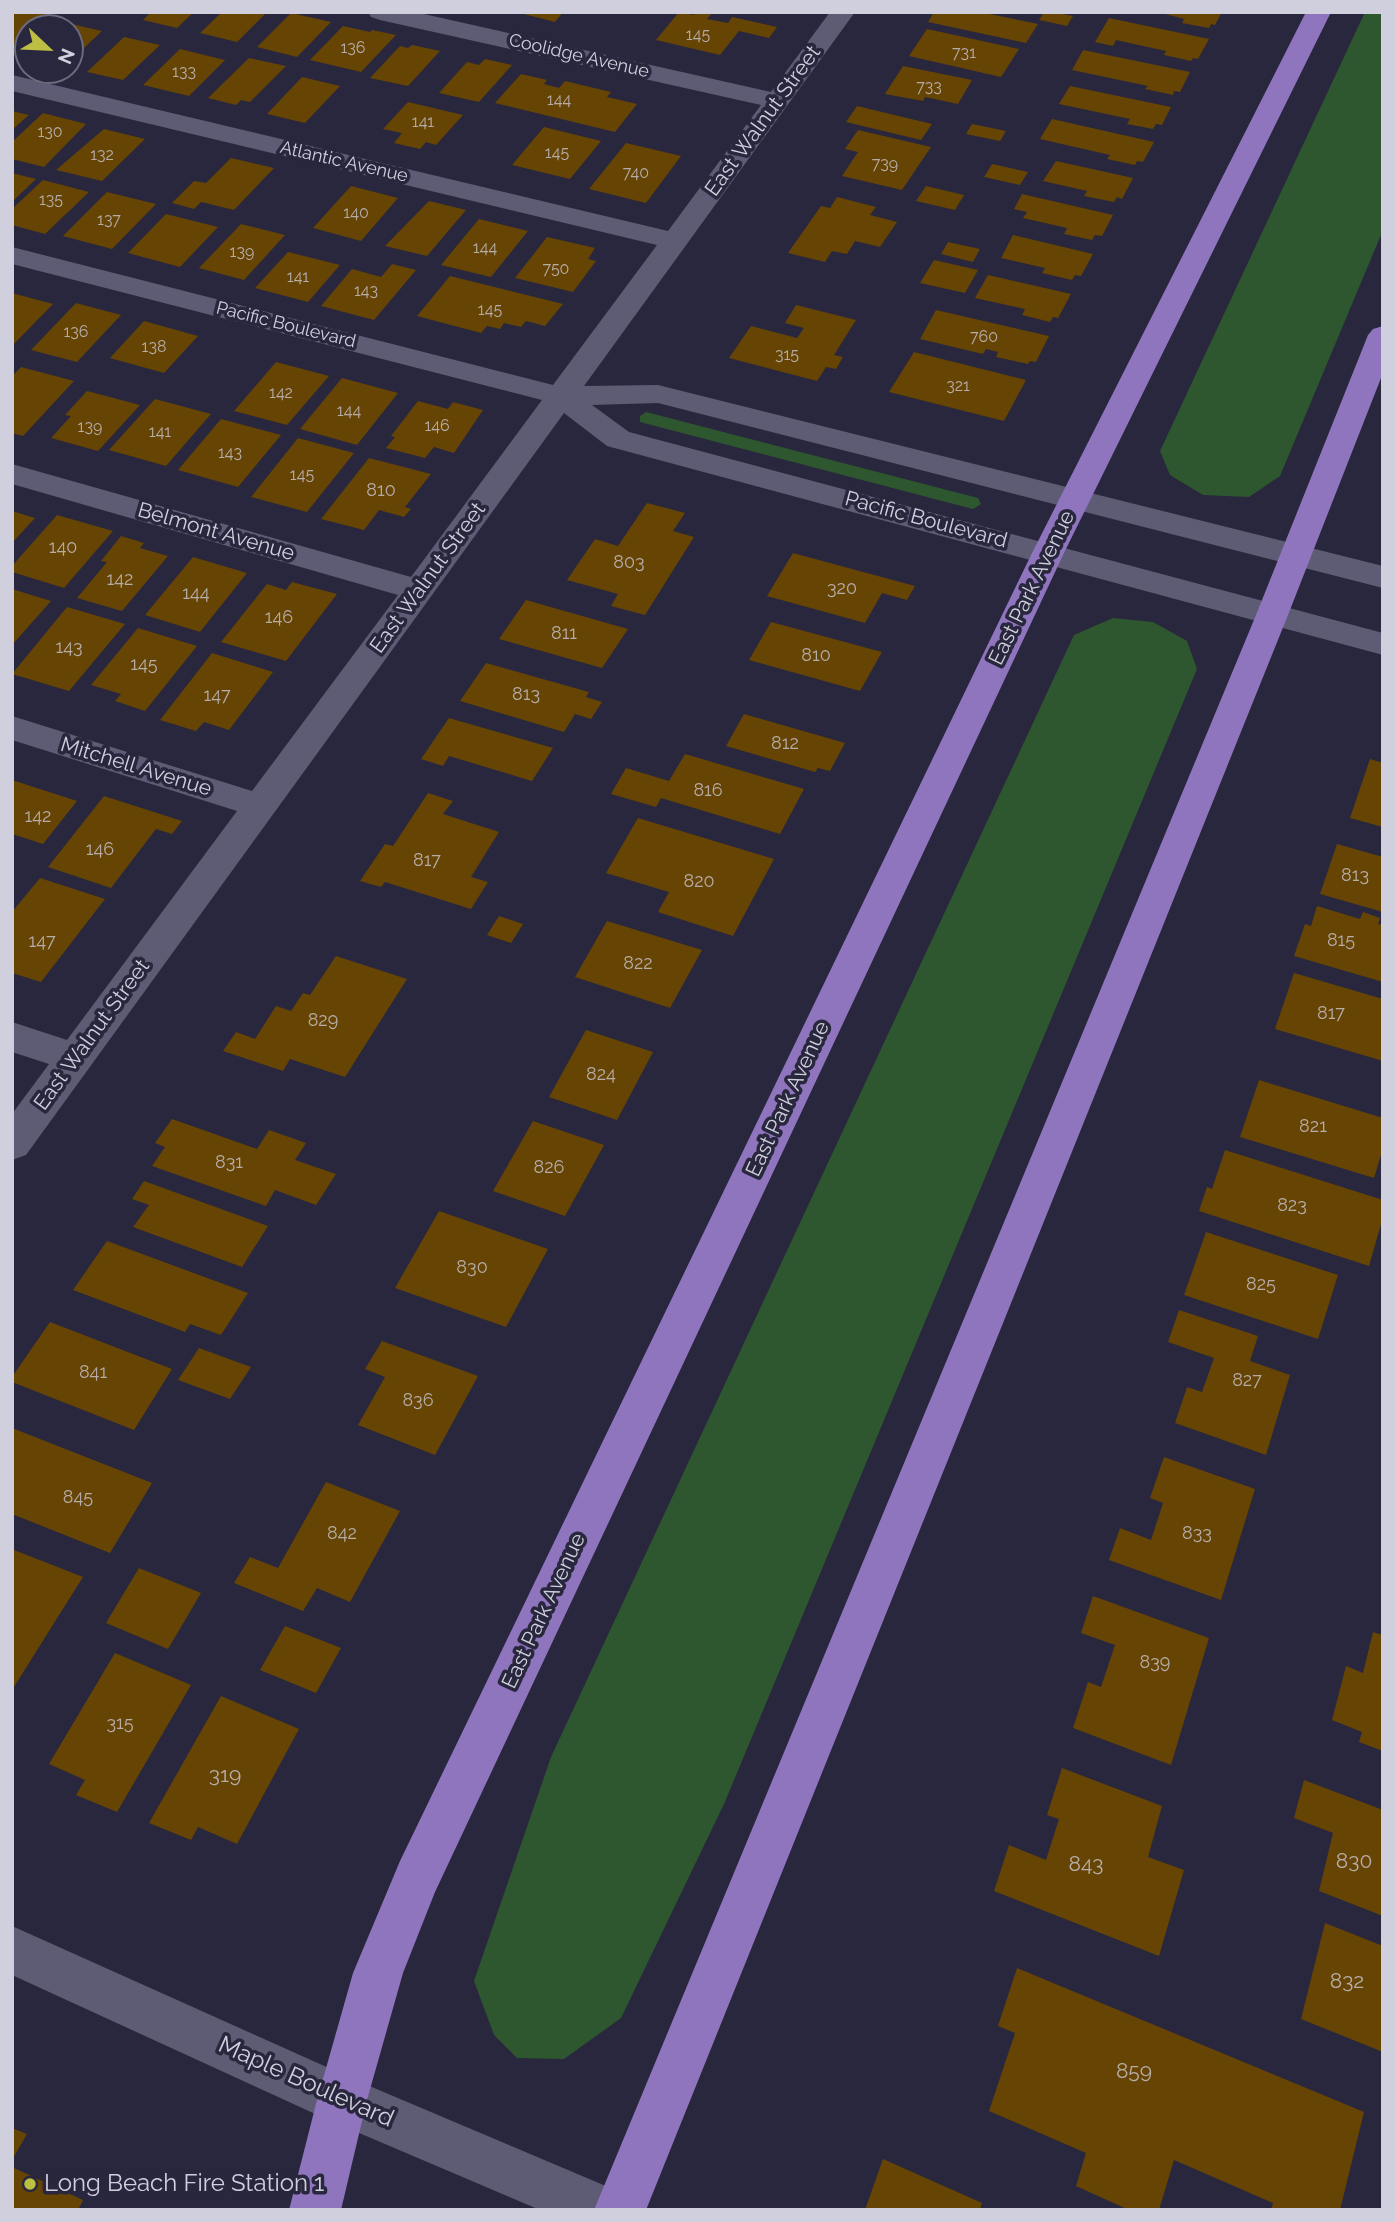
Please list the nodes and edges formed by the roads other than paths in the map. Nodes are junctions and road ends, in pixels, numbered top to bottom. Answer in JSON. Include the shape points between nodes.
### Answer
{"nodes":[{"id":1,"x":380,"y":12,"type":"edge"},
{"id":2,"x":843,"y":12,"type":"edge"},
{"id":3,"x":1320,"y":12,"type":"edge"},
{"id":4,"x":12,"y":83,"type":"edge"},
{"id":5,"x":778,"y":101,"type":"junction"},
{"id":6,"x":675,"y":241,"type":"junction"},
{"id":7,"x":12,"y":255,"type":"edge"},
{"id":8,"x":1383,"y":335,"type":"edge"},
{"id":9,"x":561,"y":396,"type":"junction"},
{"id":10,"x":12,"y":474,"type":"edge"},
{"id":11,"x":1075,"y":498,"type":"junction"},
{"id":12,"x":1048,"y":553,"type":"junction"},
{"id":13,"x":1296,"y":554,"type":"junction"},
{"id":14,"x":1383,"y":577,"type":"edge"},
{"id":15,"x":419,"y":590,"type":"junction"},
{"id":16,"x":1272,"y":615,"type":"junction"},
{"id":17,"x":1383,"y":643,"type":"edge"},
{"id":18,"x":12,"y":728,"type":"edge"},
{"id":19,"x":260,"y":806,"type":"junction"},
{"id":20,"x":12,"y":1037,"type":"edge"},
{"id":21,"x":75,"y":1058,"type":"junction"},
{"id":22,"x":12,"y":1144,"type":"edge"},
{"id":23,"x":12,"y":1950,"type":"edge"},
{"id":24,"x":342,"y":2100,"type":"junction"},
{"id":25,"x":315,"y":2210,"type":"edge"},
{"id":26,"x":602,"y":2210,"type":"edge"},
{"id":27,"x":620,"y":2210,"type":"edge"}],
"edges":[{"from":1,"to":5,"type":"street","name":"Coolidge Avenue"},
{"from":2,"to":5,"type":"street","name":"East Walnut Street"},
{"from":3,"to":11,"type":"highway","name":"East Park Avenue"},
{"from":4,"to":6,"type":"street","name":"Atlantic Avenue"},
{"from":5,"to":6,"type":"street","name":"East Walnut Street"},
{"from":6,"to":9,"type":"street","name":"East Walnut Street"},
{"from":7,"to":9,"type":"street","name":"Pacific Boulevard"},
{"from":8,"to":13,"type":"highway"},
{"from":9,"to":11,"type":"street","name":"Pacific Boulevard","via":[[658,394]]},
{"from":9,"to":12,"type":"street","name":"Pacific Boulevard","via":[[618,439]]},
{"from":9,"to":15,"type":"street","name":"East Walnut Street"},
{"from":10,"to":15,"type":"street","name":"Belmont Avenue"},
{"from":11,"to":12,"type":"highway","name":"East Park Avenue"},
{"from":11,"to":13,"type":"street","name":"Pacific Boulevard"},
{"from":12,"to":16,"type":"street","name":"Pacific Boulevard"},
{"from":12,"to":24,"type":"highway","name":"East Park Avenue","via":[[417,1878],[378,1973]]},
{"from":13,"to":14,"type":"street","name":"Pacific Boulevard"},
{"from":13,"to":16,"type":"highway"},
{"from":15,"to":19,"type":"street","name":"East Walnut Street"},
{"from":16,"to":17,"type":"street","name":"Pacific Boulevard"},
{"from":16,"to":27,"type":"highway"},
{"from":18,"to":19,"type":"street","name":"Mitchell Avenue"},
{"from":19,"to":21,"type":"street","name":"East Walnut Street"},
{"from":20,"to":21,"type":"street"},
{"from":21,"to":22,"type":"street","name":"East Walnut Street"},
{"from":23,"to":24,"type":"street","name":"Maple Boulevard"},
{"from":24,"to":25,"type":"highway","name":"East Park Avenue"},
{"from":24,"to":26,"type":"street","name":"Maple Boulevard"}]}
